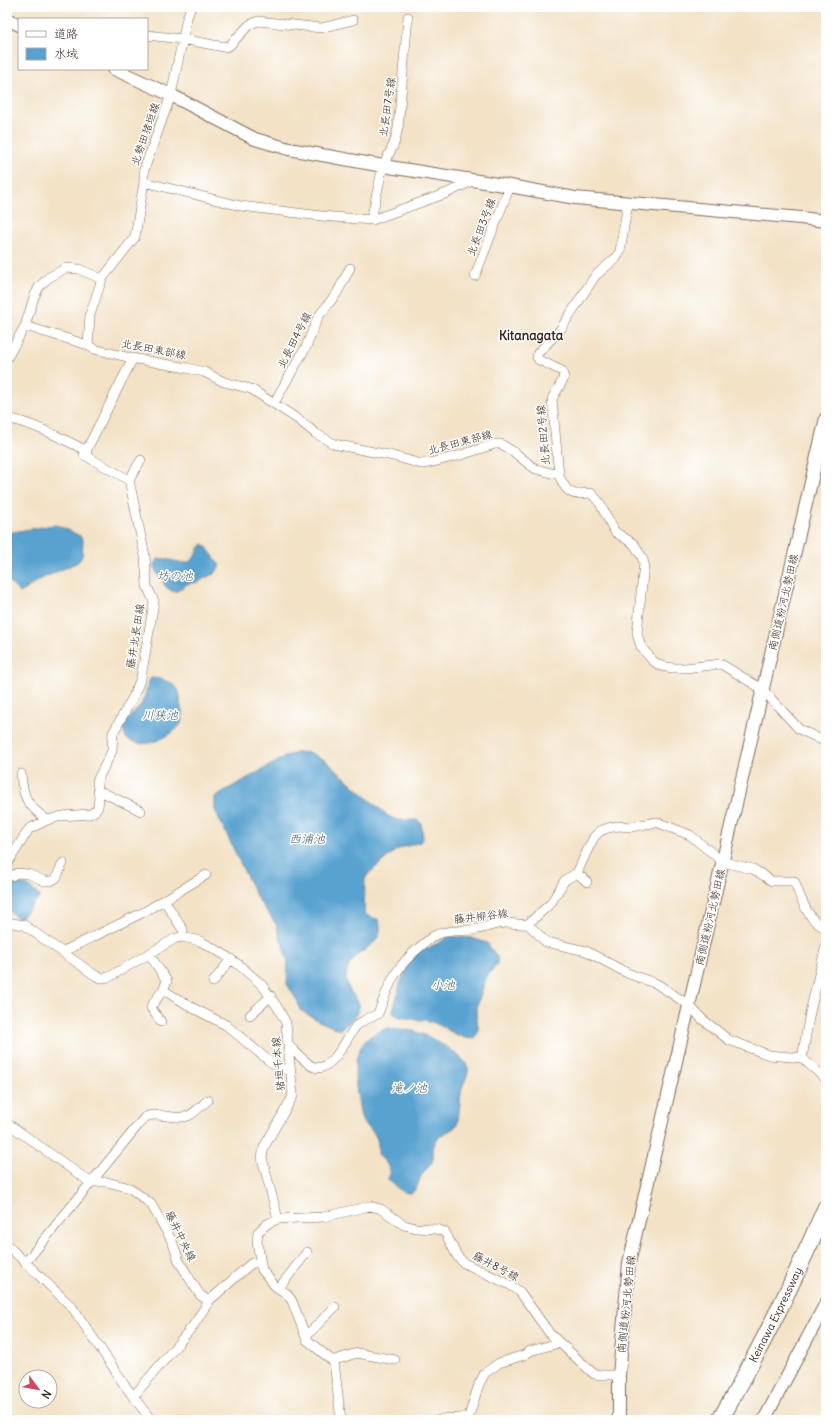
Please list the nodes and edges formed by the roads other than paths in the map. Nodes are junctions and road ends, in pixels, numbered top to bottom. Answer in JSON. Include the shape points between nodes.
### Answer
{"nodes":[{"id":1,"x":191,"y":7,"type":"edge"},
{"id":2,"x":408,"y":17,"type":"dead end"},
{"id":3,"x":7,"y":19,"type":"edge"},
{"id":4,"x":353,"y":20,"type":"dead end"},
{"id":5,"x":18,"y":24,"type":"edge"},
{"id":6,"x":148,"y":36,"type":"edge"},
{"id":7,"x":182,"y":39,"type":"junction"},
{"id":8,"x":116,"y":70,"type":"edge"},
{"id":9,"x":171,"y":95,"type":"junction"},
{"id":10,"x":382,"y":166,"type":"junction"},
{"id":11,"x":472,"y":181,"type":"junction"},
{"id":12,"x":144,"y":182,"type":"junction"},
{"id":13,"x":510,"y":186,"type":"junction"},
{"id":14,"x":628,"y":203,"type":"junction"},
{"id":15,"x":371,"y":220,"type":"junction"},
{"id":16,"x":826,"y":221,"type":"edge"},
{"id":17,"x":350,"y":268,"type":"dead end"},
{"id":18,"x":475,"y":276,"type":"dead end"},
{"id":19,"x":102,"y":279,"type":"junction"},
{"id":20,"x":25,"y":326,"type":"junction"},
{"id":21,"x":88,"y":345,"type":"junction"},
{"id":22,"x":7,"y":358,"type":"edge"},
{"id":23,"x":133,"y":358,"type":"junction"},
{"id":24,"x":274,"y":403,"type":"junction"},
{"id":25,"x":7,"y":418,"type":"edge"},
{"id":26,"x":826,"y":418,"type":"edge"},
{"id":27,"x":87,"y":451,"type":"junction"},
{"id":28,"x":141,"y":460,"type":"dead end"},
{"id":29,"x":559,"y":475,"type":"junction"},
{"id":30,"x":129,"y":480,"type":"junction"},
{"id":31,"x":762,"y":689,"type":"junction"},
{"id":32,"x":826,"y":742,"type":"edge"},
{"id":33,"x":21,"y":774,"type":"dead end"},
{"id":34,"x":98,"y":790,"type":"junction"},
{"id":35,"x":141,"y":812,"type":"dead end"},
{"id":36,"x":47,"y":820,"type":"junction"},
{"id":37,"x":723,"y":862,"type":"junction"},
{"id":38,"x":63,"y":863,"type":"dead end"},
{"id":39,"x":7,"y":864,"type":"edge"},
{"id":40,"x":577,"y":873,"type":"junction"},
{"id":41,"x":206,"y":875,"type":"dead end"},
{"id":42,"x":8,"y":876,"type":"edge"},
{"id":43,"x":587,"y":882,"type":"dead end"},
{"id":44,"x":164,"y":900,"type":"junction"},
{"id":45,"x":7,"y":922,"type":"edge"},
{"id":46,"x":528,"y":924,"type":"junction"},
{"id":47,"x":826,"y":928,"type":"edge"},
{"id":48,"x":183,"y":930,"type":"dead end"},
{"id":49,"x":826,"y":945,"type":"edge"},
{"id":50,"x":62,"y":952,"type":"junction"},
{"id":51,"x":149,"y":954,"type":"junction"},
{"id":52,"x":231,"y":959,"type":"junction"},
{"id":53,"x":213,"y":982,"type":"dead end"},
{"id":54,"x":163,"y":990,"type":"junction"},
{"id":55,"x":271,"y":996,"type":"junction"},
{"id":56,"x":689,"y":1005,"type":"junction"},
{"id":57,"x":250,"y":1015,"type":"dead end"},
{"id":58,"x":161,"y":1022,"type":"dead end"},
{"id":59,"x":288,"y":1045,"type":"junction"},
{"id":60,"x":802,"y":1058,"type":"junction"},
{"id":61,"x":290,"y":1070,"type":"junction"},
{"id":62,"x":826,"y":1079,"type":"edge"},
{"id":63,"x":208,"y":1100,"type":"dead end"},
{"id":64,"x":7,"y":1122,"type":"edge"},
{"id":65,"x":93,"y":1182,"type":"junction"},
{"id":66,"x":826,"y":1207,"type":"edge"},
{"id":67,"x":278,"y":1219,"type":"junction"},
{"id":68,"x":7,"y":1245,"type":"edge"},
{"id":69,"x":307,"y":1252,"type":"dead end"},
{"id":70,"x":25,"y":1263,"type":"junction"},
{"id":71,"x":260,"y":1263,"type":"junction"},
{"id":72,"x":278,"y":1288,"type":"junction"},
{"id":73,"x":209,"y":1301,"type":"junction"},
{"id":74,"x":826,"y":1303,"type":"edge"},
{"id":75,"x":335,"y":1307,"type":"dead end"},
{"id":76,"x":306,"y":1336,"type":"junction"},
{"id":77,"x":559,"y":1343,"type":"junction"},
{"id":78,"x":395,"y":1360,"type":"dead end"},
{"id":79,"x":332,"y":1361,"type":"junction"},
{"id":80,"x":619,"y":1375,"type":"junction"},
{"id":81,"x":133,"y":1397,"type":"junction"},
{"id":82,"x":464,"y":1419,"type":"edge"},
{"id":83,"x":151,"y":1420,"type":"edge"},
{"id":84,"x":341,"y":1420,"type":"edge"},
{"id":85,"x":440,"y":1420,"type":"edge"},
{"id":86,"x":619,"y":1420,"type":"edge"},
{"id":87,"x":720,"y":1420,"type":"edge"},
{"id":88,"x":764,"y":1420,"type":"edge"}],
"edges":[{"from":1,"to":7,"type":"street","name":"北勢田猪垣線"},
{"from":2,"to":10,"type":"street","name":"北長田7号線","via":[[398,128],[394,144]]},
{"from":3,"to":5,"type":"street"},
{"from":4,"to":7,"type":"street","via":[[321,28],[258,21],[250,25],[229,46],[224,47]]},
{"from":6,"to":7,"type":"street"},
{"from":7,"to":9,"type":"street","name":"北勢田猪垣線"},
{"from":8,"to":9,"type":"street"},
{"from":9,"to":10,"type":"street","via":[[255,139],[289,149]]},
{"from":9,"to":12,"type":"street","name":"北勢田猪垣線","via":[[144,170]]},
{"from":10,"to":11,"type":"street"},
{"from":10,"to":15,"type":"street","name":"北長田7号線"},
{"from":11,"to":13,"type":"street"},
{"from":11,"to":15,"type":"street","via":[[448,193]]},
{"from":12,"to":15,"type":"street","via":[[240,206]]},
{"from":12,"to":19,"type":"street","name":"北勢田猪垣線","via":[[135,237]]},
{"from":13,"to":14,"type":"street","via":[[575,198]]},
{"from":13,"to":18,"type":"street","name":"北長田3号線"},
{"from":14,"to":16,"type":"street"},
{"from":14,"to":29,"type":"street","name":"北長田2号線","via":[[617,257],[595,276],[560,330],[538,353],[539,360],[564,374],[552,399]]},
{"from":17,"to":24,"type":"street","name":"北長田4号線","via":[[337,293],[318,317],[306,347]]},
{"from":19,"to":20,"type":"street","via":[[79,269],[66,268],[56,273],[40,287],[34,297]]},
{"from":19,"to":21,"type":"street","via":[[90,315]]},
{"from":20,"to":21,"type":"street","name":"北長田東部線"},
{"from":20,"to":22,"type":"street"},
{"from":21,"to":23,"type":"street","name":"北長田東部線","via":[[94,349]]},
{"from":23,"to":24,"type":"street","name":"北長田東部線","via":[[204,372],[224,382],[251,389]]},
{"from":23,"to":27,"type":"street"},
{"from":24,"to":29,"type":"street","name":"北長田東部線","via":[[334,444],[421,464],[501,444],[530,466]]},
{"from":25,"to":27,"type":"street","via":[[54,434]]},
{"from":26,"to":31,"type":"street","name":"南側道粉河北勢田線"},
{"from":27,"to":30,"type":"street","via":[[84,455]]},
{"from":28,"to":30,"type":"street"},
{"from":29,"to":31,"type":"street","via":[[572,493],[591,493],[615,532],[634,544],[642,557],[644,563],[637,634],[646,655],[661,666],[672,668],[721,664]]},
{"from":30,"to":34,"type":"street","name":"藤井北長田線","via":[[145,556],[147,586],[154,602],[141,678],[134,697],[113,733],[112,751],[98,777]]},
{"from":31,"to":32,"type":"street","via":[[799,729]]},
{"from":31,"to":37,"type":"street","name":"南側道粉河北勢田線"},
{"from":33,"to":36,"type":"street","via":[[22,790],[27,801]]},
{"from":34,"to":35,"type":"street"},
{"from":34,"to":36,"type":"street","name":"藤井北長田線","via":[[99,803],[90,814]]},
{"from":36,"to":39,"type":"street","name":"藤井北長田線","via":[[29,829]]},
{"from":37,"to":40,"type":"street","via":[[690,835],[656,822],[600,831],[586,851]]},
{"from":37,"to":47,"type":"street","via":[[753,869],[772,881],[794,881],[804,905],[816,923]]},
{"from":37,"to":56,"type":"street","name":"南側道粉河北勢田線"},
{"from":38,"to":42,"type":"street","via":[[56,878],[51,881],[28,874],[17,873]]},
{"from":40,"to":43,"type":"street"},
{"from":40,"to":46,"type":"street","via":[[565,880],[551,903]]},
{"from":41,"to":44,"type":"street"},
{"from":44,"to":48,"type":"street"},
{"from":44,"to":50,"type":"street"},
{"from":45,"to":50,"type":"street","name":"猪垣千本線","via":[[24,926]]},
{"from":46,"to":56,"type":"street","via":[[546,942],[586,951],[627,973],[657,984]]},
{"from":46,"to":59,"type":"street","name":"藤井柳谷線","via":[[496,924],[438,934],[427,941],[407,957],[394,974],[378,1014],[357,1025],[332,1062],[326,1066],[312,1067]]},
{"from":49,"to":60,"type":"street"},
{"from":50,"to":51,"type":"street","name":"猪垣千本線","via":[[101,978]]},
{"from":51,"to":52,"type":"street","name":"猪垣千本線","via":[[183,936],[200,941]]},
{"from":51,"to":54,"type":"street","via":[[167,980]]},
{"from":52,"to":53,"type":"street"},
{"from":52,"to":55,"type":"street","name":"猪垣千本線"},
{"from":54,"to":58,"type":"street","via":[[151,1008]]},
{"from":54,"to":61,"type":"street","via":[[226,1025],[269,1061]]},
{"from":55,"to":57,"type":"street"},
{"from":55,"to":59,"type":"street","name":"猪垣千本線","via":[[286,1023]]},
{"from":56,"to":60,"type":"street","via":[[702,1020],[729,1040],[768,1054]]},
{"from":56,"to":80,"type":"street","name":"南側道粉河北勢田線","via":[[629,1263]]},
{"from":59,"to":61,"type":"street","name":"猪垣千本線"},
{"from":60,"to":62,"type":"street"},
{"from":61,"to":67,"type":"street","name":"猪垣千本線","via":[[293,1096],[262,1152]]},
{"from":63,"to":65,"type":"street","via":[[190,1116],[177,1118],[149,1115],[144,1118]]},
{"from":64,"to":65,"type":"street","name":"藤井中央線"},
{"from":65,"to":70,"type":"street"},
{"from":65,"to":73,"type":"street","name":"藤井中央線","via":[[130,1188],[151,1204],[172,1241],[178,1261],[200,1295]]},
{"from":66,"to":87,"type":"highway","name":"Keinawa Expressway","via":[[769,1328]]},
{"from":67,"to":71,"type":"street","via":[[258,1232]]},
{"from":67,"to":77,"type":"street","name":"藤井8号線","via":[[323,1217],[370,1206],[381,1209],[404,1225],[444,1232],[464,1263],[520,1292]]},
{"from":68,"to":70,"type":"street"},
{"from":69,"to":72,"type":"street"},
{"from":70,"to":81,"type":"street","via":[[72,1307]]},
{"from":71,"to":72,"type":"street","via":[[262,1270]]},
{"from":71,"to":73,"type":"street","via":[[252,1263],[246,1267]]},
{"from":72,"to":76,"type":"street","via":[[292,1301]]},
{"from":73,"to":81,"type":"street","via":[[192,1326]]},
{"from":74,"to":88,"type":"street"},
{"from":75,"to":76,"type":"street"},
{"from":76,"to":79,"type":"street","via":[[307,1340]]},
{"from":77,"to":80,"type":"street","name":"藤井8号線","via":[[594,1374]]},
{"from":77,"to":82,"type":"street","via":[[499,1363],[485,1373],[478,1384],[469,1416]]},
{"from":78,"to":79,"type":"street","via":[[357,1353]]},
{"from":79,"to":84,"type":"street"},
{"from":80,"to":86,"type":"street","name":"南側道粉河北勢田線"},
{"from":81,"to":83,"type":"street"},
{"from":82,"to":85,"type":"street","via":[[450,1417]]}]}
